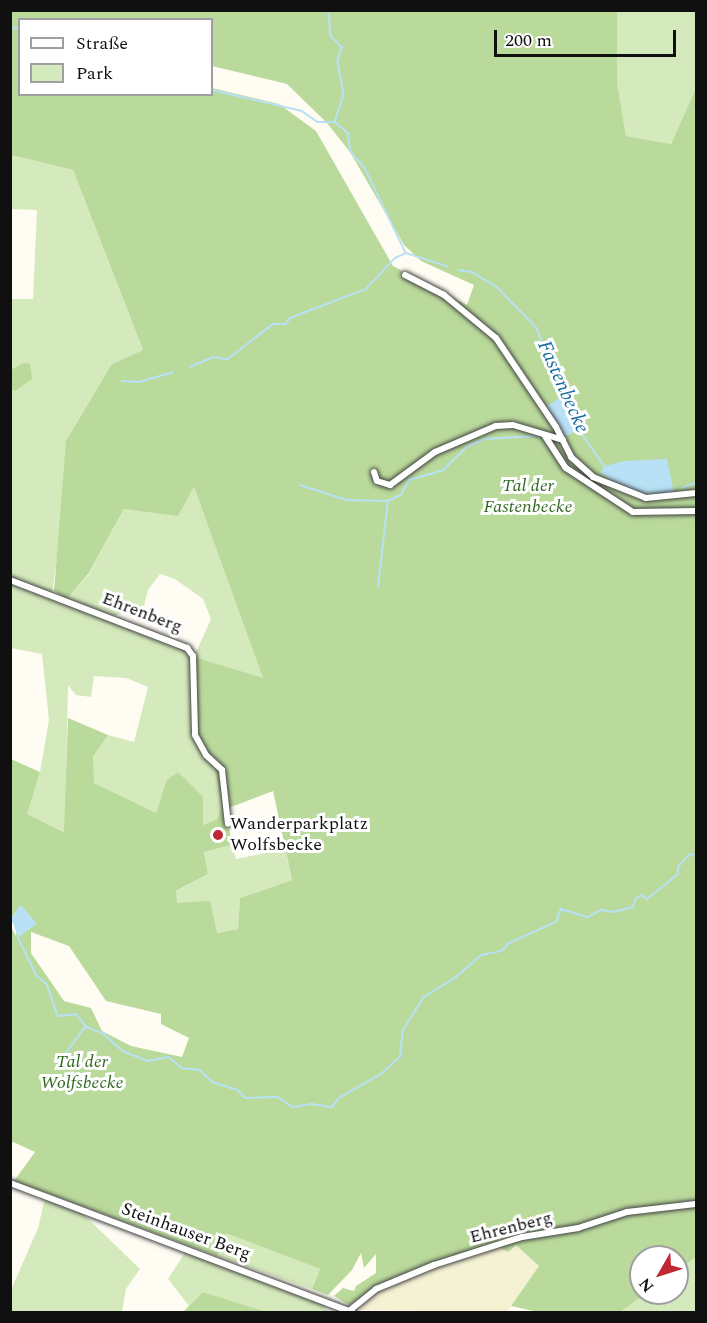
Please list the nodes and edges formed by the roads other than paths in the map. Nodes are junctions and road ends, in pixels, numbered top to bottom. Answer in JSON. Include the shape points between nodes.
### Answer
{"nodes":[{"id":1,"x":405,"y":275,"type":"dead end"},
{"id":2,"x":546,"y":436,"type":"junction"},
{"id":3,"x":563,"y":440,"type":"junction"},
{"id":4,"x":374,"y":472,"type":"dead end"},
{"id":5,"x":696,"y":494,"type":"edge"},
{"id":6,"x":696,"y":512,"type":"edge"},
{"id":7,"x":10,"y":580,"type":"edge"},
{"id":8,"x":228,"y":824,"type":"dead end"},
{"id":9,"x":11,"y":1183,"type":"edge"},
{"id":10,"x":696,"y":1204,"type":"edge"},
{"id":11,"x":352,"y":1312,"type":"edge"}],
"edges":[{"from":1,"to":3,"type":"street","via":[[444,295],[496,338]]},
{"from":2,"to":3,"type":"street"},
{"from":2,"to":4,"type":"street","via":[[513,425],[496,426],[435,452],[390,485],[377,481]]},
{"from":2,"to":6,"type":"street","via":[[566,468],[633,512]]},
{"from":3,"to":5,"type":"street","via":[[581,468],[621,491],[646,498]]},
{"from":7,"to":8,"type":"street","name":"Ehrenberg","via":[[187,648],[193,656],[195,735],[206,755],[222,770]]},
{"from":9,"to":11,"type":"street","name":"Steinhauser Berg"},
{"from":10,"to":11,"type":"street","name":"Ehrenberg","via":[[627,1212],[578,1228],[522,1237],[434,1265],[376,1290]]}]}
